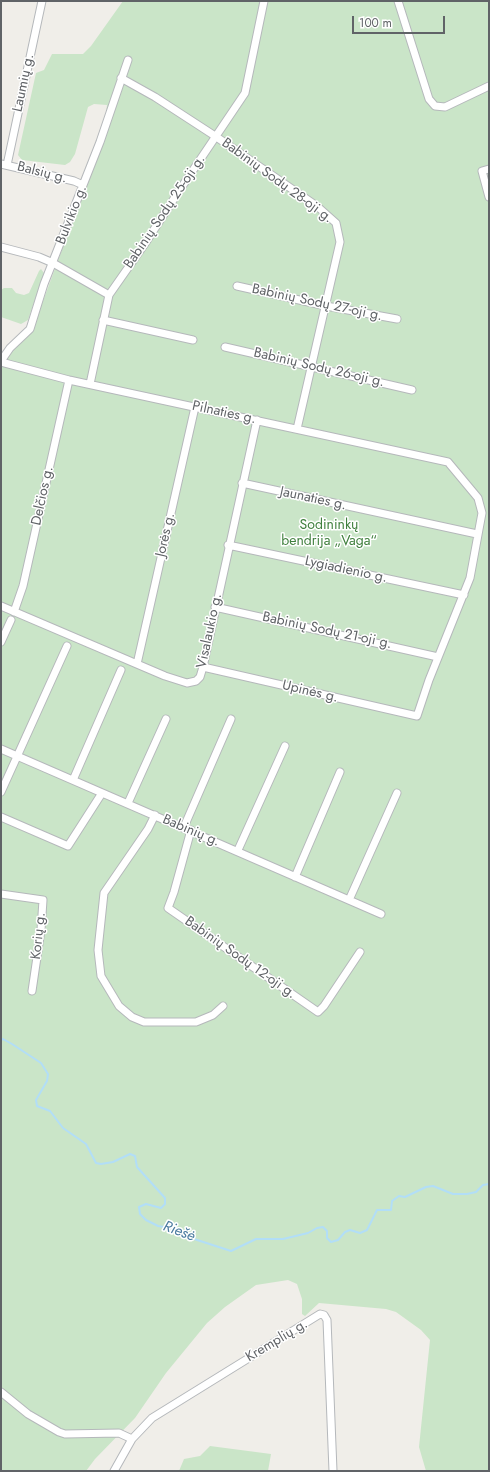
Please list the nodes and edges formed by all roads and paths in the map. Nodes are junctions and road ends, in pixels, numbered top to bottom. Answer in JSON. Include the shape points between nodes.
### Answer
{"nodes":[{"id":1,"x":42,"y":1,"type":"edge"},
{"id":2,"x":264,"y":1,"type":"edge"},
{"id":3,"x":398,"y":1,"type":"edge"},
{"id":4,"x":128,"y":60,"type":"dead end"},
{"id":5,"x":121,"y":78,"type":"junction"},
{"id":6,"x":489,"y":86,"type":"edge"},
{"id":7,"x":215,"y":136,"type":"junction"},
{"id":8,"x":4,"y":164,"type":"edge"},
{"id":9,"x":489,"y":169,"type":"edge"},
{"id":10,"x":83,"y":185,"type":"junction"},
{"id":11,"x":489,"y":197,"type":"edge"},
{"id":12,"x":1,"y":247,"type":"edge"},
{"id":13,"x":53,"y":263,"type":"junction"},
{"id":14,"x":237,"y":286,"type":"dead end"},
{"id":15,"x":109,"y":295,"type":"junction"},
{"id":16,"x":326,"y":306,"type":"junction"},
{"id":17,"x":397,"y":319,"type":"dead end"},
{"id":18,"x":103,"y":320,"type":"junction"},
{"id":19,"x":193,"y":340,"type":"dead end"},
{"id":20,"x":225,"y":347,"type":"dead end"},
{"id":21,"x":1,"y":361,"type":"edge"},
{"id":22,"x":312,"y":367,"type":"junction"},
{"id":23,"x":69,"y":380,"type":"junction"},
{"id":24,"x":90,"y":384,"type":"junction"},
{"id":25,"x":412,"y":390,"type":"dead end"},
{"id":26,"x":195,"y":407,"type":"junction"},
{"id":27,"x":256,"y":420,"type":"junction"},
{"id":28,"x":297,"y":429,"type":"junction"},
{"id":29,"x":242,"y":483,"type":"junction"},
{"id":30,"x":477,"y":534,"type":"junction"},
{"id":31,"x":228,"y":545,"type":"junction"},
{"id":32,"x":464,"y":595,"type":"junction"},
{"id":33,"x":1,"y":606,"type":"edge"},
{"id":34,"x":215,"y":607,"type":"junction"},
{"id":35,"x":14,"y":612,"type":"junction"},
{"id":36,"x":11,"y":620,"type":"dead end"},
{"id":37,"x":1,"y":642,"type":"edge"},
{"id":38,"x":67,"y":646,"type":"dead end"},
{"id":39,"x":438,"y":657,"type":"junction"},
{"id":40,"x":137,"y":664,"type":"junction"},
{"id":41,"x":203,"y":667,"type":"junction"},
{"id":42,"x":121,"y":670,"type":"dead end"},
{"id":43,"x":232,"y":718,"type":"dead end"},
{"id":44,"x":166,"y":719,"type":"dead end"},
{"id":45,"x":285,"y":746,"type":"dead end"},
{"id":46,"x":1,"y":748,"type":"edge"},
{"id":47,"x":17,"y":756,"type":"junction"},
{"id":48,"x":340,"y":772,"type":"dead end"},
{"id":49,"x":73,"y":780,"type":"junction"},
{"id":50,"x":1,"y":792,"type":"edge"},
{"id":51,"x":102,"y":792,"type":"junction"},
{"id":52,"x":397,"y":793,"type":"dead end"},
{"id":53,"x":128,"y":803,"type":"junction"},
{"id":54,"x":155,"y":815,"type":"junction"},
{"id":55,"x":1,"y":817,"type":"edge"},
{"id":56,"x":187,"y":829,"type":"junction"},
{"id":57,"x":238,"y":850,"type":"junction"},
{"id":58,"x":295,"y":877,"type":"junction"},
{"id":59,"x":1,"y":894,"type":"edge"},
{"id":60,"x":349,"y":900,"type":"junction"},
{"id":61,"x":381,"y":914,"type":"dead end"},
{"id":62,"x":360,"y":952,"type":"dead end"},
{"id":63,"x":32,"y":991,"type":"dead end"},
{"id":64,"x":223,"y":1006,"type":"dead end"},
{"id":65,"x":1,"y":1392,"type":"edge"},
{"id":66,"x":132,"y":1439,"type":"junction"},
{"id":67,"x":114,"y":1471,"type":"edge"},
{"id":68,"x":333,"y":1471,"type":"edge"}],
"edges":[{"from":1,"to":8,"type":"street","name":"Laumių g."},
{"from":2,"to":7,"type":"street","name":"Babinių Sodų 25-oji g.","via":[[245,93]]},
{"from":3,"to":6,"type":"street","via":[[429,99],[435,106],[445,107]]},
{"from":4,"to":5,"type":"street","name":"Bulvikio g."},
{"from":5,"to":7,"type":"street","name":"Babinių Sodų 28-oji g."},
{"from":5,"to":10,"type":"street","name":"Bulvikio g."},
{"from":7,"to":15,"type":"street","name":"Babinių Sodų 25-oji g."},
{"from":7,"to":16,"type":"street","name":"Babinių Sodų 28-oji g.","via":[[318,207],[336,223],[340,242]]},
{"from":8,"to":10,"type":"street","name":"Balsių g."},
{"from":9,"to":11,"type":"street","via":[[482,171]]},
{"from":10,"to":13,"type":"street","name":"Bulvikio g."},
{"from":12,"to":13,"type":"street"},
{"from":13,"to":15,"type":"street"},
{"from":13,"to":21,"type":"street","name":"Bulvikio g.","via":[[30,329],[10,348]]},
{"from":14,"to":16,"type":"street","name":"Babinių Sodų 27-oji g."},
{"from":15,"to":18,"type":"street","name":"Babinių Sodų 25-oji g."},
{"from":16,"to":17,"type":"street","name":"Babinių Sodų 27-oji g."},
{"from":16,"to":22,"type":"street","name":"Babinių Sodų 28-oji g."},
{"from":18,"to":19,"type":"street"},
{"from":18,"to":24,"type":"street","name":"Babinių Sodų 25-oji g."},
{"from":20,"to":22,"type":"street","name":"Babinių Sodų 26-oji g."},
{"from":21,"to":23,"type":"street","name":"Pilnaties g."},
{"from":22,"to":25,"type":"street","name":"Babinių Sodų 26-oji g."},
{"from":22,"to":28,"type":"street","name":"Babinių Sodų 28-oji g."},
{"from":23,"to":24,"type":"street","name":"Pilnaties g."},
{"from":23,"to":35,"type":"street","name":"Delčios g.","via":[[28,565]]},
{"from":24,"to":26,"type":"street","name":"Pilnaties g."},
{"from":26,"to":27,"type":"street","name":"Pilnaties g."},
{"from":26,"to":40,"type":"street","name":"Jorės g."},
{"from":27,"to":28,"type":"street","name":"Pilnaties g."},
{"from":27,"to":29,"type":"street","name":"Visalaukio g."},
{"from":28,"to":30,"type":"street","name":"Pilnaties g.","via":[[448,462],[478,498],[482,513]]},
{"from":29,"to":30,"type":"street","name":"Jaunaties g."},
{"from":29,"to":31,"type":"street","name":"Visalaukio g."},
{"from":30,"to":32,"type":"street","via":[[474,558]]},
{"from":31,"to":32,"type":"street","name":"Lygiadienio g."},
{"from":31,"to":34,"type":"street","name":"Visalaukio g."},
{"from":32,"to":39,"type":"street"},
{"from":33,"to":35,"type":"street","name":"Visalaukio g."},
{"from":34,"to":39,"type":"street","name":"Babinių Sodų 21-oji g."},
{"from":34,"to":41,"type":"street","name":"Visalaukio g."},
{"from":35,"to":40,"type":"street","name":"Visalaukio g."},
{"from":36,"to":37,"type":"street"},
{"from":38,"to":47,"type":"street"},
{"from":39,"to":41,"type":"street","name":"Upinės g.","via":[[418,716]]},
{"from":40,"to":41,"type":"street","name":"Visalaukio g.","via":[[187,683],[196,681]]},
{"from":42,"to":49,"type":"street"},
{"from":43,"to":56,"type":"street"},
{"from":44,"to":53,"type":"street"},
{"from":45,"to":57,"type":"street"},
{"from":46,"to":47,"type":"street","name":"Babinių g."},
{"from":47,"to":49,"type":"street","name":"Babinių g."},
{"from":47,"to":50,"type":"street"},
{"from":48,"to":58,"type":"street"},
{"from":49,"to":51,"type":"street","name":"Babinių g."},
{"from":51,"to":53,"type":"street","name":"Babinių g."},
{"from":51,"to":55,"type":"street","via":[[68,846]]},
{"from":52,"to":60,"type":"street"},
{"from":53,"to":54,"type":"street","name":"Babinių g."},
{"from":54,"to":56,"type":"street","name":"Babinių g."},
{"from":54,"to":64,"type":"street","via":[[104,893],[98,950],[101,976],[119,1006],[132,1017],[144,1022],[196,1022],[213,1015]]},
{"from":56,"to":57,"type":"street","name":"Babinių g."},
{"from":56,"to":62,"type":"street","name":"Babinių Sodų 12-oji g.","via":[[174,892],[168,908],[318,1012]]},
{"from":57,"to":58,"type":"street","name":"Babinių g."},
{"from":58,"to":60,"type":"street","name":"Babinių g."},
{"from":59,"to":63,"type":"street","name":"Korių g.","via":[[43,900]]},
{"from":60,"to":61,"type":"street","name":"Babinių g."},
{"from":65,"to":66,"type":"street","via":[[28,1414],[59,1432],[119,1433]]},
{"from":66,"to":67,"type":"street","name":"Kremplių g."},
{"from":66,"to":68,"type":"street","name":"Kremplių g.","via":[[152,1418],[320,1314],[327,1320]]}]}
